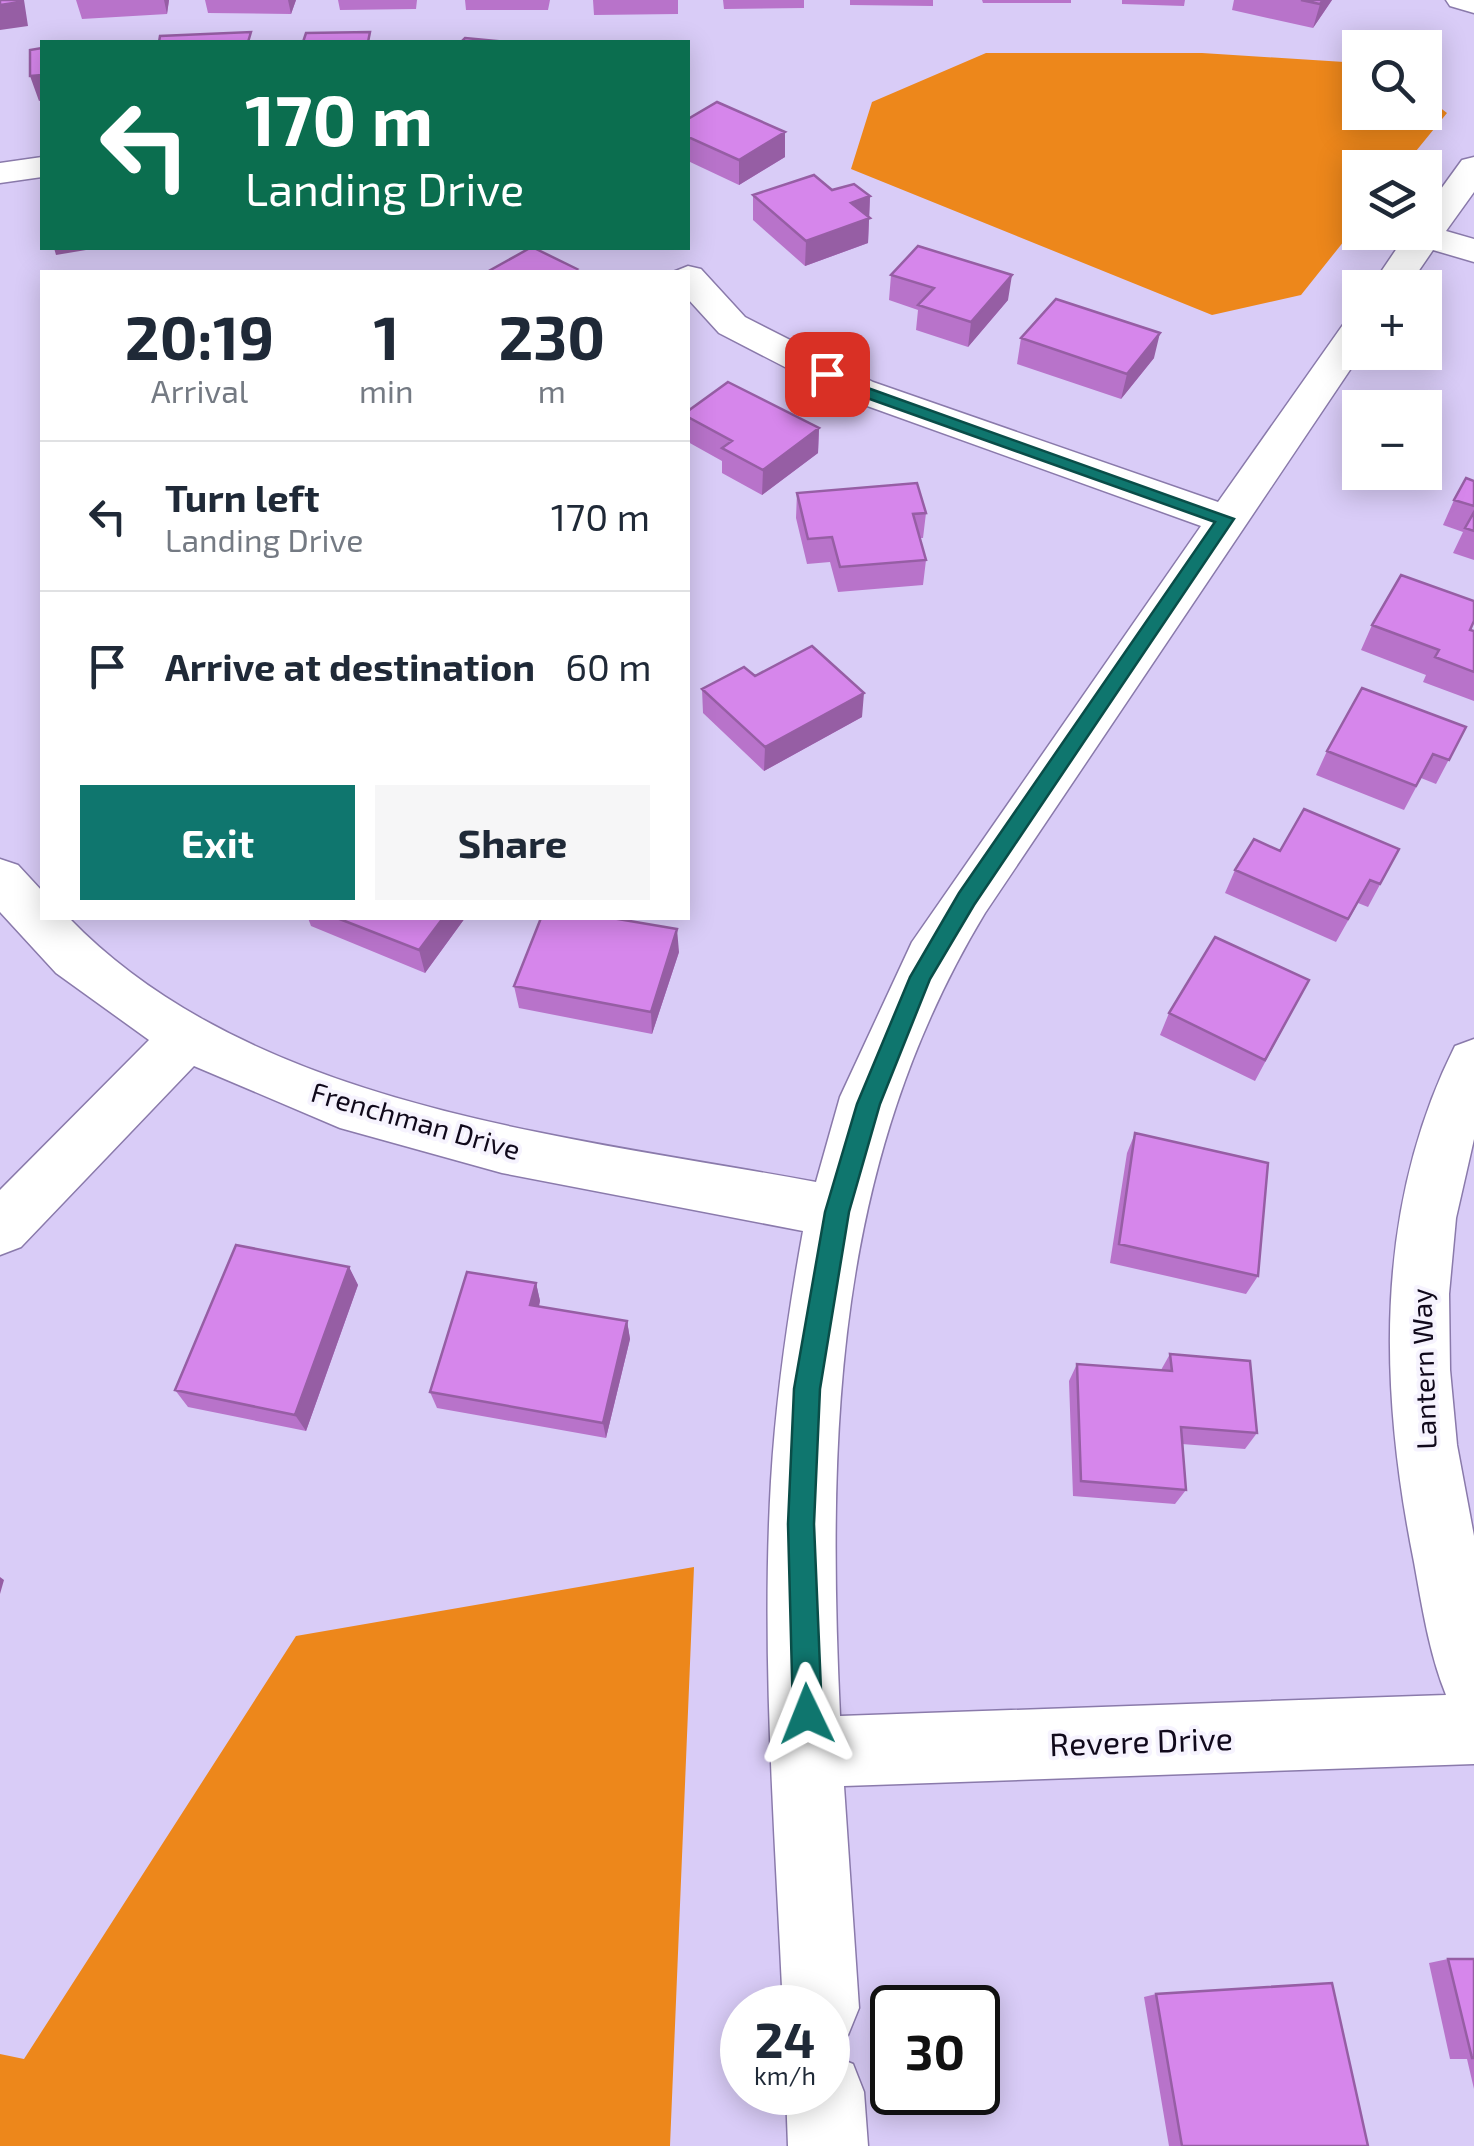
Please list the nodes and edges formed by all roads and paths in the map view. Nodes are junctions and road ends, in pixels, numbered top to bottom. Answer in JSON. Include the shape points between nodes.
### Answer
{"nodes":[{"id":1,"x":1462,"y":0,"type":"edge"},
{"id":2,"x":1474,"y":4,"type":"edge"},
{"id":3,"x":40,"y":167,"type":"edge"},
{"id":4,"x":1474,"y":167,"type":"edge"},
{"id":5,"x":0,"y":174,"type":"edge"},
{"id":6,"x":1442,"y":211,"type":"edge"},
{"id":7,"x":1442,"y":241,"type":"edge"},
{"id":8,"x":663,"y":250,"type":"edge"},
{"id":9,"x":1474,"y":251,"type":"edge"},
{"id":10,"x":681,"y":270,"type":"edge"},
{"id":11,"x":690,"y":282,"type":"edge"},
{"id":12,"x":1342,"y":353,"type":"edge"},
{"id":13,"x":1225,"y":519,"type":"junction"},
{"id":14,"x":0,"y":879,"type":"edge"},
{"id":15,"x":186,"y":1038,"type":"junction"},
{"id":16,"x":1474,"y":1062,"type":"edge"},
{"id":17,"x":837,"y":1212,"type":"junction"},
{"id":18,"x":0,"y":1229,"type":"edge"},
{"id":19,"x":1474,"y":1679,"type":"edge"},
{"id":20,"x":1474,"y":1729,"type":"edge"},
{"id":21,"x":808,"y":1752,"type":"junction"},
{"id":22,"x":820,"y":1985,"type":"edge"},
{"id":23,"x":826,"y":2115,"type":"edge"},
{"id":24,"x":828,"y":2146,"type":"edge"}],
"edges":[{"from":1,"to":2,"type":"street"},
{"from":3,"to":5,"type":"street"},
{"from":4,"to":6,"type":"street"},
{"from":7,"to":9,"type":"street"},
{"from":8,"to":10,"type":"street"},
{"from":11,"to":13,"type":"street","via":[[717,333]]},
{"from":12,"to":13,"type":"street"},
{"from":13,"to":17,"type":"street","via":[[993,858],[920,977],[868,1104]]},
{"from":14,"to":15,"type":"street","name":"Frenchman Drive","via":[[76,958]]},
{"from":15,"to":17,"type":"street","name":"Frenchman Drive","via":[[340,1104],[502,1148]]},
{"from":15,"to":18,"type":"street"},
{"from":16,"to":19,"type":"street","name":"Lantern Way","via":[[1431,1202],[1416,1340],[1434,1518]]},
{"from":17,"to":21,"type":"street","via":[[802,1458]]},
{"from":20,"to":21,"type":"street","name":"Revere Drive"},
{"from":21,"to":22,"type":"street"},
{"from":23,"to":24,"type":"street"}]}
